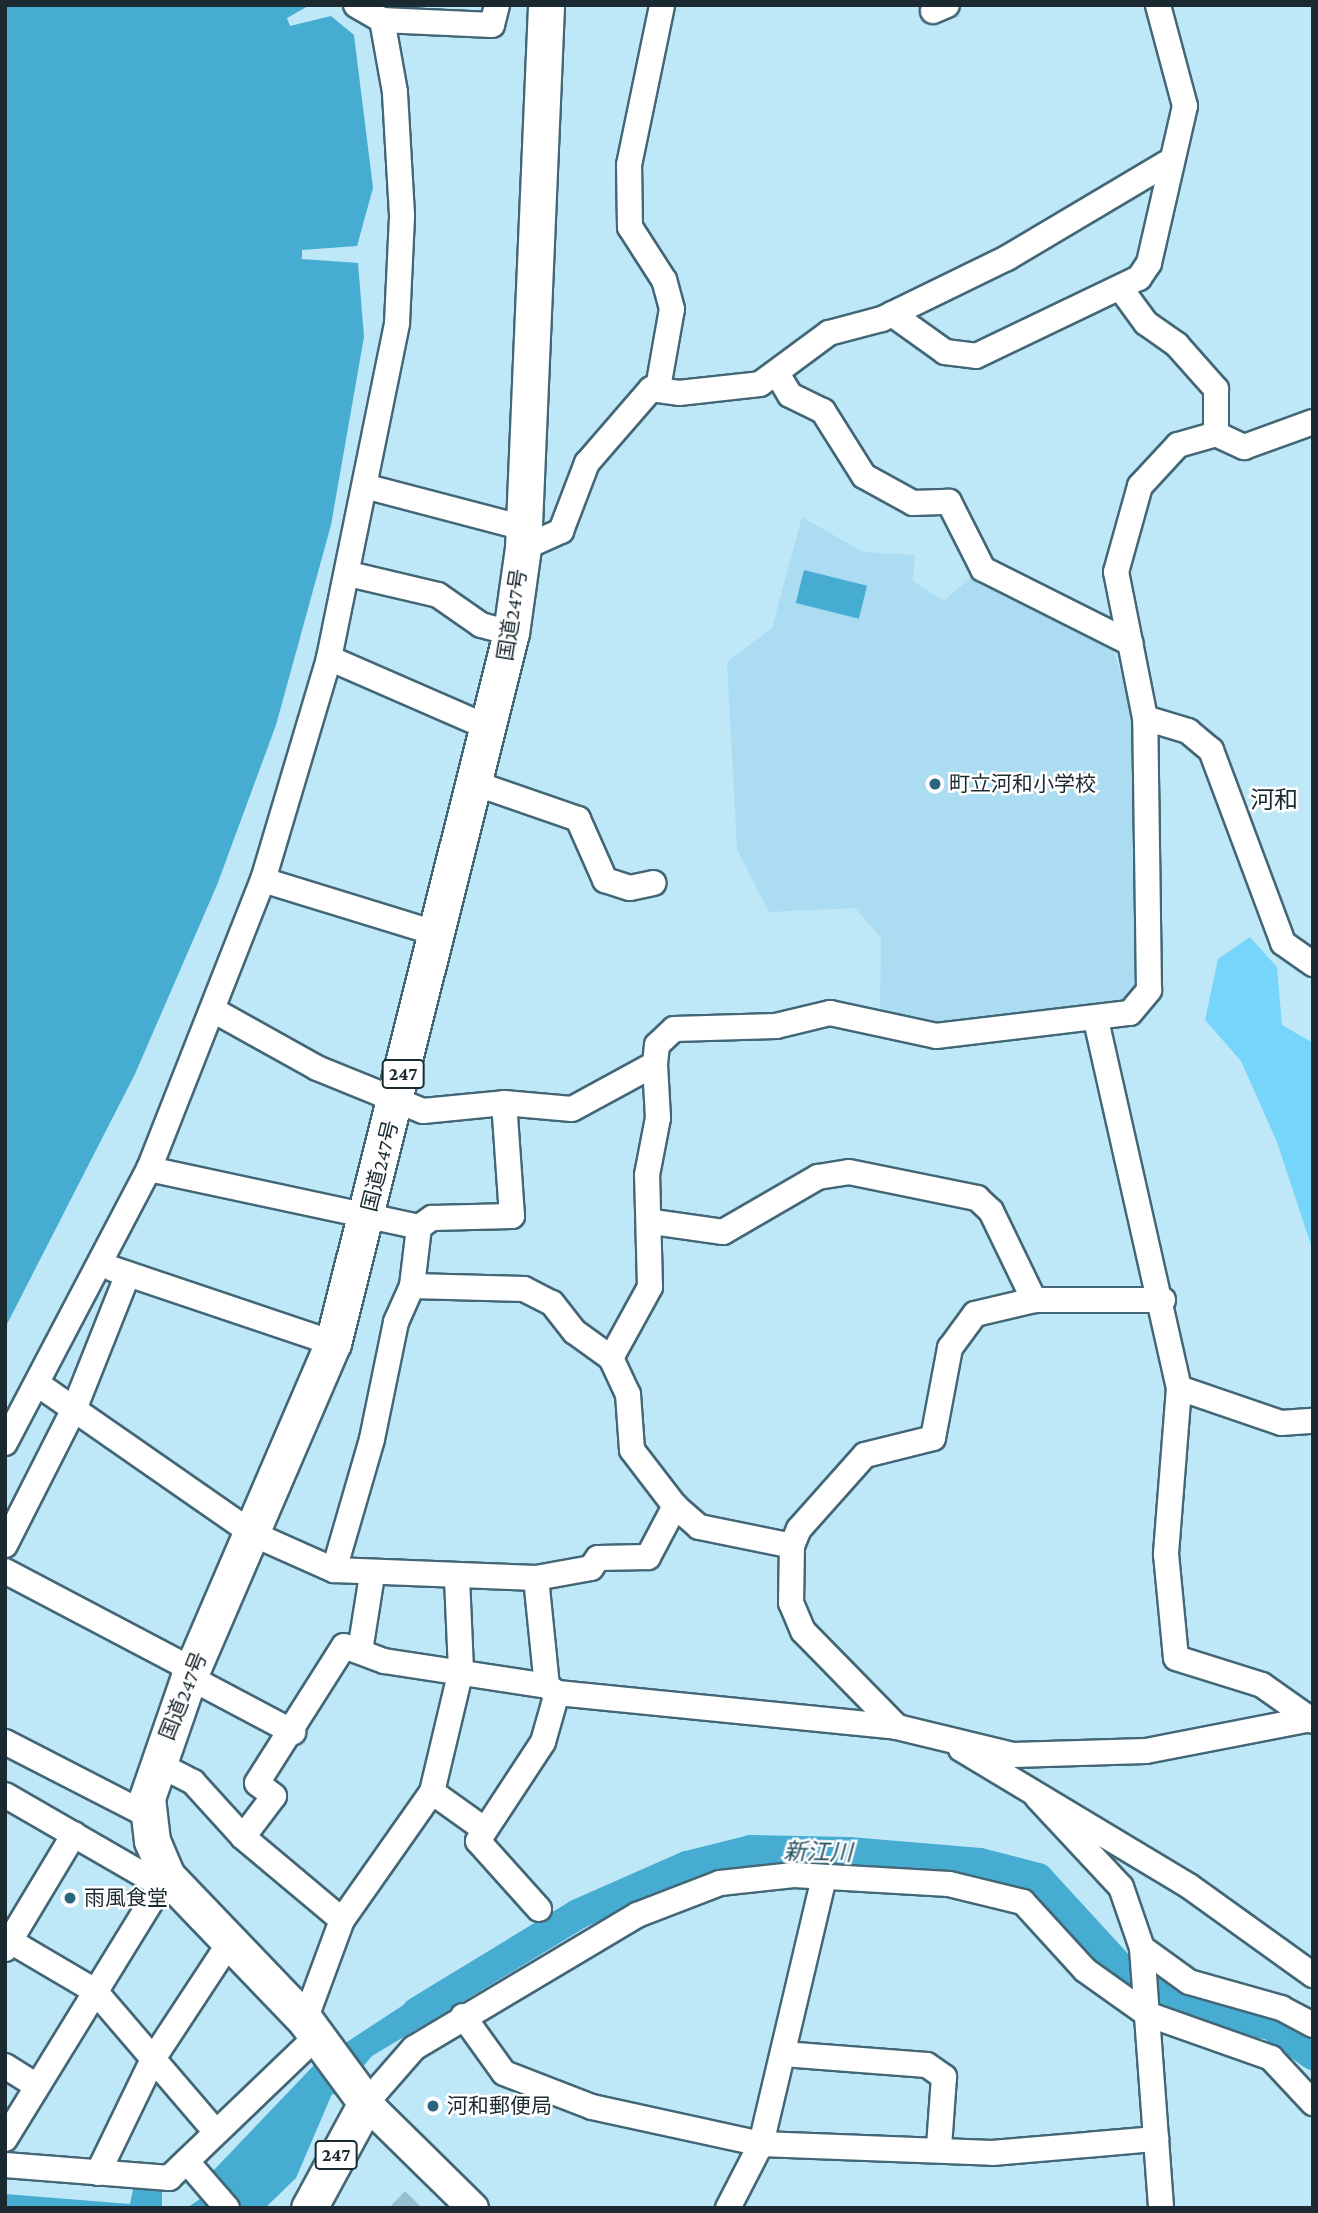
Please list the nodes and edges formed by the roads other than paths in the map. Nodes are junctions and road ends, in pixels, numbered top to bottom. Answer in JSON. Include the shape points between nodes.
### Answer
{"nodes":[{"id":1,"x":356,"y":5,"type":"edge"},
{"id":2,"x":498,"y":5,"type":"edge"},
{"id":3,"x":546,"y":5,"type":"edge"},
{"id":4,"x":662,"y":5,"type":"edge"},
{"id":5,"x":1158,"y":5,"type":"edge"},
{"id":6,"x":382,"y":20,"type":"junction"},
{"id":7,"x":1167,"y":163,"type":"junction"},
{"id":8,"x":1121,"y":289,"type":"junction"},
{"id":9,"x":892,"y":314,"type":"junction"},
{"id":10,"x":778,"y":375,"type":"junction"},
{"id":11,"x":658,"y":388,"type":"junction"},
{"id":12,"x":1313,"y":422,"type":"edge"},
{"id":13,"x":1216,"y":434,"type":"junction"},
{"id":14,"x":368,"y":487,"type":"junction"},
{"id":15,"x":522,"y":538,"type":"junction"},
{"id":16,"x":349,"y":574,"type":"junction"},
{"id":17,"x":511,"y":633,"type":"junction"},
{"id":18,"x":1130,"y":643,"type":"junction"},
{"id":19,"x":329,"y":658,"type":"junction"},
{"id":20,"x":1145,"y":718,"type":"junction"},
{"id":21,"x":489,"y":729,"type":"junction"},
{"id":22,"x":477,"y":785,"type":"junction"},
{"id":23,"x":264,"y":880,"type":"junction"},
{"id":24,"x":653,"y":883,"type":"dead end"},
{"id":25,"x":439,"y":934,"type":"junction"},
{"id":26,"x":1313,"y":964,"type":"edge"},
{"id":27,"x":214,"y":1010,"type":"junction"},
{"id":28,"x":1096,"y":1020,"type":"junction"},
{"id":29,"x":655,"y":1064,"type":"junction"},
{"id":30,"x":504,"y":1103,"type":"junction"},
{"id":31,"x":395,"y":1104,"type":"junction"},
{"id":32,"x":149,"y":1169,"type":"junction"},
{"id":33,"x":367,"y":1216,"type":"junction"},
{"id":34,"x":653,"y":1222,"type":"junction"},
{"id":35,"x":419,"y":1227,"type":"junction"},
{"id":36,"x":102,"y":1266,"type":"junction"},
{"id":37,"x":128,"y":1274,"type":"junction"},
{"id":38,"x":412,"y":1286,"type":"junction"},
{"id":39,"x":1034,"y":1300,"type":"junction"},
{"id":40,"x":1163,"y":1300,"type":"junction"},
{"id":41,"x":333,"y":1343,"type":"junction"},
{"id":42,"x":611,"y":1358,"type":"junction"},
{"id":43,"x":39,"y":1385,"type":"junction"},
{"id":44,"x":1179,"y":1388,"type":"junction"},
{"id":45,"x":75,"y":1407,"type":"junction"},
{"id":46,"x":1313,"y":1421,"type":"edge"},
{"id":47,"x":5,"y":1443,"type":"edge"},
{"id":48,"x":675,"y":1506,"type":"junction"},
{"id":49,"x":253,"y":1534,"type":"junction"},
{"id":50,"x":5,"y":1545,"type":"edge"},
{"id":51,"x":792,"y":1546,"type":"junction"},
{"id":52,"x":334,"y":1570,"type":"junction"},
{"id":53,"x":5,"y":1571,"type":"edge"},
{"id":54,"x":372,"y":1575,"type":"junction"},
{"id":55,"x":457,"y":1578,"type":"junction"},
{"id":56,"x":536,"y":1578,"type":"junction"},
{"id":57,"x":360,"y":1651,"type":"junction"},
{"id":58,"x":461,"y":1670,"type":"junction"},
{"id":59,"x":191,"y":1674,"type":"junction"},
{"id":60,"x":552,"y":1690,"type":"junction"},
{"id":61,"x":1311,"y":1720,"type":"edge"},
{"id":62,"x":897,"y":1727,"type":"junction"},
{"id":63,"x":293,"y":1732,"type":"junction"},
{"id":64,"x":943,"y":1737,"type":"junction"},
{"id":65,"x":5,"y":1742,"type":"edge"},
{"id":66,"x":156,"y":1763,"type":"junction"},
{"id":67,"x":432,"y":1792,"type":"junction"},
{"id":68,"x":5,"y":1795,"type":"edge"},
{"id":69,"x":1037,"y":1797,"type":"junction"},
{"id":70,"x":147,"y":1815,"type":"junction"},
{"id":71,"x":485,"y":1830,"type":"junction"},
{"id":72,"x":74,"y":1834,"type":"junction"},
{"id":73,"x":243,"y":1837,"type":"junction"},
{"id":74,"x":824,"y":1877,"type":"junction"},
{"id":75,"x":164,"y":1881,"type":"junction"},
{"id":76,"x":539,"y":1909,"type":"dead end"},
{"id":77,"x":342,"y":1920,"type":"junction"},
{"id":78,"x":230,"y":1942,"type":"junction"},
{"id":79,"x":7,"y":1943,"type":"edge"},
{"id":80,"x":1143,"y":1956,"type":"junction"},
{"id":81,"x":1313,"y":1975,"type":"edge"},
{"id":82,"x":94,"y":1991,"type":"junction"},
{"id":83,"x":1147,"y":2014,"type":"junction"},
{"id":84,"x":463,"y":2016,"type":"junction"},
{"id":85,"x":1313,"y":2025,"type":"edge"},
{"id":86,"x":315,"y":2034,"type":"junction"},
{"id":87,"x":783,"y":2054,"type":"junction"},
{"id":88,"x":153,"y":2059,"type":"junction"},
{"id":89,"x":5,"y":2066,"type":"edge"},
{"id":90,"x":36,"y":2085,"type":"junction"},
{"id":91,"x":360,"y":2096,"type":"junction"},
{"id":92,"x":1313,"y":2103,"type":"edge"},
{"id":93,"x":216,"y":2132,"type":"junction"},
{"id":94,"x":5,"y":2139,"type":"edge"},
{"id":95,"x":1156,"y":2139,"type":"junction"},
{"id":96,"x":761,"y":2144,"type":"junction"},
{"id":97,"x":939,"y":2147,"type":"junction"},
{"id":98,"x":5,"y":2165,"type":"edge"},
{"id":99,"x":197,"y":2172,"type":"junction"},
{"id":100,"x":98,"y":2173,"type":"junction"},
{"id":101,"x":227,"y":2208,"type":"edge"},
{"id":102,"x":309,"y":2208,"type":"edge"},
{"id":103,"x":472,"y":2208,"type":"edge"},
{"id":104,"x":728,"y":2208,"type":"edge"},
{"id":105,"x":1161,"y":2208,"type":"edge"}],
"edges":[{"from":1,"to":6,"type":"street"},
{"from":2,"to":6,"type":"street","via":[[492,25]]},
{"from":3,"to":15,"type":"highway","name":"国道247号","number":"247"},
{"from":4,"to":11,"type":"street","via":[[629,165],[630,228],[664,280],[672,309]]},
{"from":5,"to":7,"type":"street","via":[[1185,106]]},
{"from":6,"to":14,"type":"street","via":[[396,92],[402,215],[397,323]]},
{"from":7,"to":8,"type":"street","via":[[1149,263]]},
{"from":7,"to":9,"type":"street","via":[[1007,258]]},
{"from":8,"to":9,"type":"street","via":[[976,356],[945,352]]},
{"from":8,"to":13,"type":"street","via":[[1146,323],[1177,345],[1216,389]]},
{"from":9,"to":10,"type":"street","via":[[830,333]]},
{"from":10,"to":11,"type":"street","via":[[760,384],[679,393]]},
{"from":10,"to":18,"type":"street","via":[[790,395],[823,411],[864,476],[913,503],[949,502],[983,569]]},
{"from":11,"to":15,"type":"street","via":[[628,412],[587,463],[561,531]]},
{"from":12,"to":13,"type":"street","via":[[1244,447]]},
{"from":13,"to":18,"type":"street","via":[[1178,445],[1140,486],[1116,572]]},
{"from":14,"to":15,"type":"street"},
{"from":14,"to":16,"type":"street"},
{"from":15,"to":17,"type":"highway","name":"国道247号","number":"247"},
{"from":16,"to":17,"type":"street","via":[[438,595],[481,625]]},
{"from":16,"to":19,"type":"street"},
{"from":17,"to":21,"type":"highway","name":"国道247号","number":"247"},
{"from":18,"to":20,"type":"street"},
{"from":19,"to":21,"type":"street"},
{"from":19,"to":23,"type":"street"},
{"from":20,"to":26,"type":"street","via":[[1188,731],[1211,750],[1283,943]]},
{"from":20,"to":28,"type":"street","via":[[1149,990],[1130,1013]]},
{"from":21,"to":22,"type":"highway","name":"国道247号","number":"247"},
{"from":22,"to":24,"type":"street","via":[[578,819],[605,880],[630,888]]},
{"from":22,"to":25,"type":"highway","name":"国道247号","number":"247"},
{"from":23,"to":25,"type":"street"},
{"from":23,"to":27,"type":"street"},
{"from":25,"to":31,"type":"highway","name":"国道247号","number":"247"},
{"from":27,"to":31,"type":"street"},
{"from":27,"to":32,"type":"street"},
{"from":28,"to":29,"type":"street","via":[[936,1036],[831,1013],[776,1026],[674,1030],[657,1045]]},
{"from":28,"to":40,"type":"street"},
{"from":29,"to":30,"type":"street","via":[[572,1109]]},
{"from":29,"to":34,"type":"street","via":[[658,1118],[647,1175]]},
{"from":30,"to":31,"type":"street","via":[[423,1111]]},
{"from":30,"to":35,"type":"street","via":[[512,1216],[432,1218]]},
{"from":31,"to":33,"type":"highway","name":"国道247号","number":"247"},
{"from":32,"to":33,"type":"street"},
{"from":32,"to":36,"type":"street"},
{"from":33,"to":35,"type":"street"},
{"from":33,"to":41,"type":"highway","name":"国道247号","number":"247"},
{"from":34,"to":39,"type":"street","via":[[723,1232],[818,1177],[849,1172],[977,1198],[991,1210]]},
{"from":34,"to":42,"type":"street","via":[[650,1287]]},
{"from":35,"to":38,"type":"street"},
{"from":36,"to":37,"type":"street"},
{"from":36,"to":43,"type":"street"},
{"from":37,"to":41,"type":"street"},
{"from":37,"to":45,"type":"street"},
{"from":38,"to":42,"type":"street","via":[[524,1289],[552,1303],[575,1332]]},
{"from":38,"to":52,"type":"street","via":[[396,1322],[372,1439]]},
{"from":39,"to":40,"type":"street"},
{"from":39,"to":51,"type":"street","via":[[975,1314],[950,1348],[933,1438],[865,1455],[799,1529]]},
{"from":40,"to":44,"type":"street"},
{"from":41,"to":49,"type":"highway","name":"国道247号","number":"247"},
{"from":42,"to":48,"type":"street","via":[[628,1394],[632,1450]]},
{"from":43,"to":45,"type":"street"},
{"from":43,"to":47,"type":"street"},
{"from":44,"to":46,"type":"street","via":[[1281,1423]]},
{"from":44,"to":61,"type":"street","via":[[1166,1554],[1176,1658],[1262,1685]]},
{"from":45,"to":49,"type":"street"},
{"from":45,"to":50,"type":"street"},
{"from":48,"to":51,"type":"street","via":[[699,1527]]},
{"from":48,"to":56,"type":"street","via":[[648,1557],[598,1558],[590,1568]]},
{"from":49,"to":52,"type":"street"},
{"from":49,"to":59,"type":"highway","name":"国道247号","number":"247"},
{"from":51,"to":62,"type":"street","via":[[791,1603],[803,1631]]},
{"from":52,"to":54,"type":"street"},
{"from":53,"to":59,"type":"street"},
{"from":54,"to":55,"type":"street"},
{"from":54,"to":57,"type":"street"},
{"from":55,"to":56,"type":"street"},
{"from":55,"to":58,"type":"street"},
{"from":56,"to":60,"type":"street"},
{"from":57,"to":58,"type":"street","via":[[384,1661]]},
{"from":57,"to":63,"type":"street","via":[[344,1646]]},
{"from":58,"to":60,"type":"street"},
{"from":58,"to":67,"type":"street"},
{"from":59,"to":63,"type":"street"},
{"from":59,"to":66,"type":"highway","name":"国道247号","number":"247"},
{"from":60,"to":62,"type":"street"},
{"from":60,"to":71,"type":"street","via":[[543,1742]]},
{"from":61,"to":64,"type":"street","via":[[1146,1751],[1013,1755]]},
{"from":62,"to":64,"type":"street"},
{"from":63,"to":73,"type":"street","via":[[257,1783],[274,1796]]},
{"from":64,"to":69,"type":"street"},
{"from":65,"to":70,"type":"street"},
{"from":66,"to":70,"type":"highway","name":"国道247号","number":"247"},
{"from":66,"to":73,"type":"street","via":[[193,1782]]},
{"from":67,"to":71,"type":"street"},
{"from":67,"to":77,"type":"street"},
{"from":68,"to":72,"type":"street"},
{"from":69,"to":80,"type":"street","via":[[1121,1888]]},
{"from":69,"to":81,"type":"street","via":[[1189,1886]]},
{"from":70,"to":75,"type":"highway","name":"国道247号","number":"247"},
{"from":71,"to":76,"type":"street","via":[[478,1841]]},
{"from":72,"to":75,"type":"street"},
{"from":72,"to":79,"type":"street"},
{"from":73,"to":77,"type":"street"},
{"from":74,"to":83,"type":"street","via":[[949,1884],[1023,1902],[1085,1970]]},
{"from":74,"to":84,"type":"street","via":[[720,1883],[637,1915]]},
{"from":74,"to":87,"type":"street"},
{"from":75,"to":78,"type":"highway","name":"国道247号","number":"247"},
{"from":75,"to":82,"type":"street"},
{"from":77,"to":86,"type":"street"},
{"from":78,"to":86,"type":"highway","name":"国道247号","number":"247"},
{"from":78,"to":88,"type":"street"},
{"from":79,"to":82,"type":"street"},
{"from":80,"to":83,"type":"street"},
{"from":80,"to":85,"type":"street","via":[[1189,1982],[1281,2008]]},
{"from":82,"to":88,"type":"street"},
{"from":82,"to":90,"type":"street"},
{"from":83,"to":92,"type":"street","via":[[1271,2058]]},
{"from":83,"to":95,"type":"street"},
{"from":84,"to":91,"type":"street","via":[[414,2048]]},
{"from":84,"to":96,"type":"street","via":[[505,2073],[592,2107]]},
{"from":86,"to":91,"type":"highway","name":"国道247号","number":"247"},
{"from":86,"to":93,"type":"street"},
{"from":87,"to":96,"type":"street"},
{"from":87,"to":97,"type":"street","via":[[927,2065],[944,2077]]},
{"from":88,"to":93,"type":"street"},
{"from":88,"to":100,"type":"street"},
{"from":89,"to":90,"type":"street"},
{"from":90,"to":94,"type":"street"},
{"from":91,"to":102,"type":"highway","number":"247"},
{"from":91,"to":103,"type":"main road"},
{"from":93,"to":99,"type":"street"},
{"from":95,"to":97,"type":"street","via":[[992,2153]]},
{"from":95,"to":105,"type":"street"},
{"from":96,"to":97,"type":"street"},
{"from":96,"to":104,"type":"street"},
{"from":98,"to":100,"type":"street"},
{"from":99,"to":100,"type":"street","via":[[169,2178]]},
{"from":99,"to":101,"type":"street"}]}
